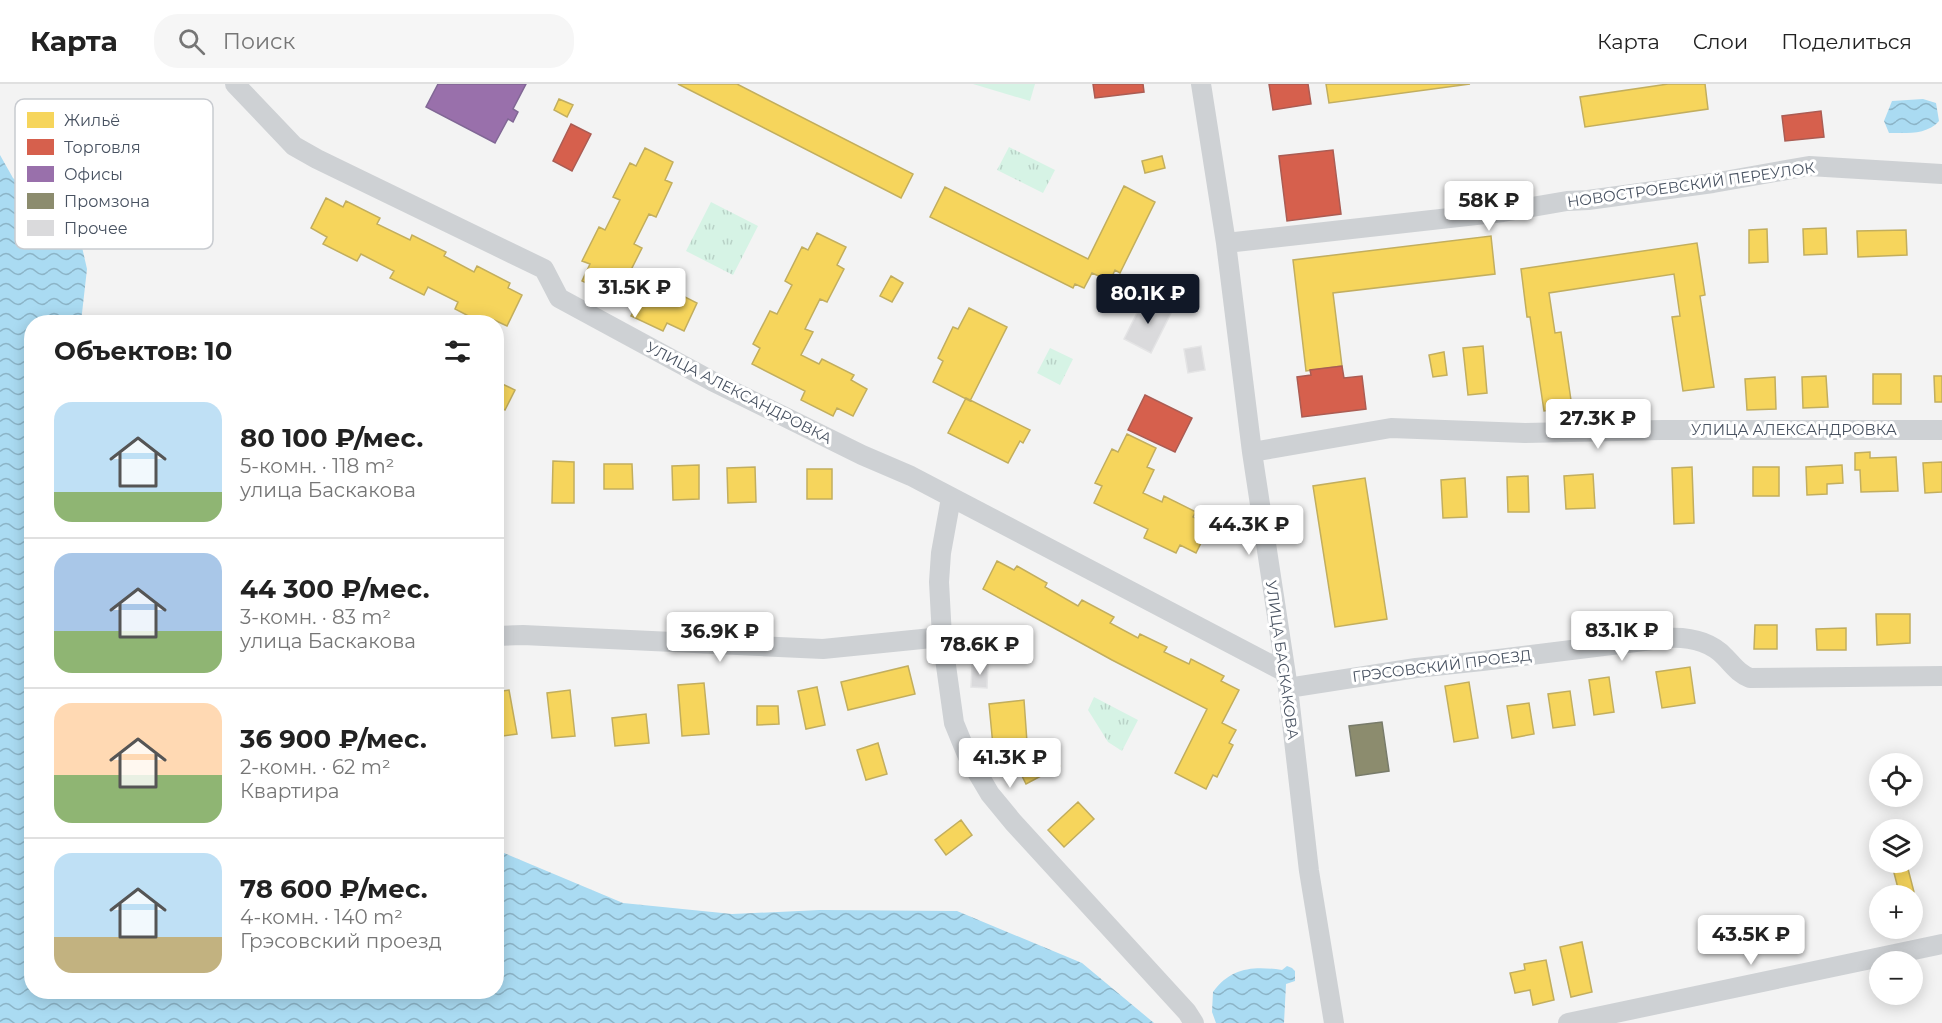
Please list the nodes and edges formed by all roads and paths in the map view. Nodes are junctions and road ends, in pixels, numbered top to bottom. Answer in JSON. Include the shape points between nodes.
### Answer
{"nodes":[{"id":1,"x":235,"y":84,"type":"edge"},
{"id":2,"x":1201,"y":84,"type":"edge"},
{"id":3,"x":1942,"y":174,"type":"edge"},
{"id":4,"x":1226,"y":243,"type":"junction"},
{"id":5,"x":1942,"y":430,"type":"edge"},
{"id":6,"x":1252,"y":452,"type":"junction"},
{"id":7,"x":951,"y":498,"type":"junction"},
{"id":8,"x":504,"y":636,"type":"edge"},
{"id":9,"x":942,"y":637,"type":"junction"},
{"id":10,"x":1942,"y":676,"type":"edge"},
{"id":11,"x":1286,"y":680,"type":"junction"},
{"id":12,"x":1942,"y":944,"type":"edge"},
{"id":13,"x":1194,"y":1023,"type":"edge"},
{"id":14,"x":1334,"y":1023,"type":"edge"},
{"id":15,"x":1568,"y":1023,"type":"edge"}],
"edges":[{"from":1,"to":7,"type":"street","name":"УЛИЦА АЛЕКСАНДРОВКА","via":[[294,146],[544,268],[559,298],[712,381]]},
{"from":2,"to":4,"type":"street","name":"УЛИЦА БАСКАКОВА"},
{"from":3,"to":4,"type":"street","name":"НОВОСТРОЕВСКИЙ ПЕРЕУЛОК","via":[[1809,166],[1503,212]]},
{"from":4,"to":6,"type":"street","name":"УЛИЦА БАСКАКОВА"},
{"from":5,"to":6,"type":"street","name":"УЛИЦА АЛЕКСАНДРОВКА","via":[[1525,433],[1391,428]]},
{"from":6,"to":11,"type":"street","name":"УЛИЦА БАСКАКОВА"},
{"from":7,"to":9,"type":"street","via":[[939,582]]},
{"from":7,"to":11,"type":"street","name":"УЛИЦА АЛЕКСАНДРОВКА"},
{"from":8,"to":9,"type":"street","via":[[823,649]]},
{"from":9,"to":13,"type":"street","via":[[954,723],[990,794]]},
{"from":10,"to":11,"type":"street","name":"ГРЭСОВСКИЙ ПРОЕЗД","via":[[1750,678],[1739,674],[1724,655],[1701,640],[1668,638]]},
{"from":11,"to":14,"type":"street","name":"УЛИЦА БАСКАКОВА","via":[[1309,871]]},
{"from":12,"to":15,"type":"street"}]}
